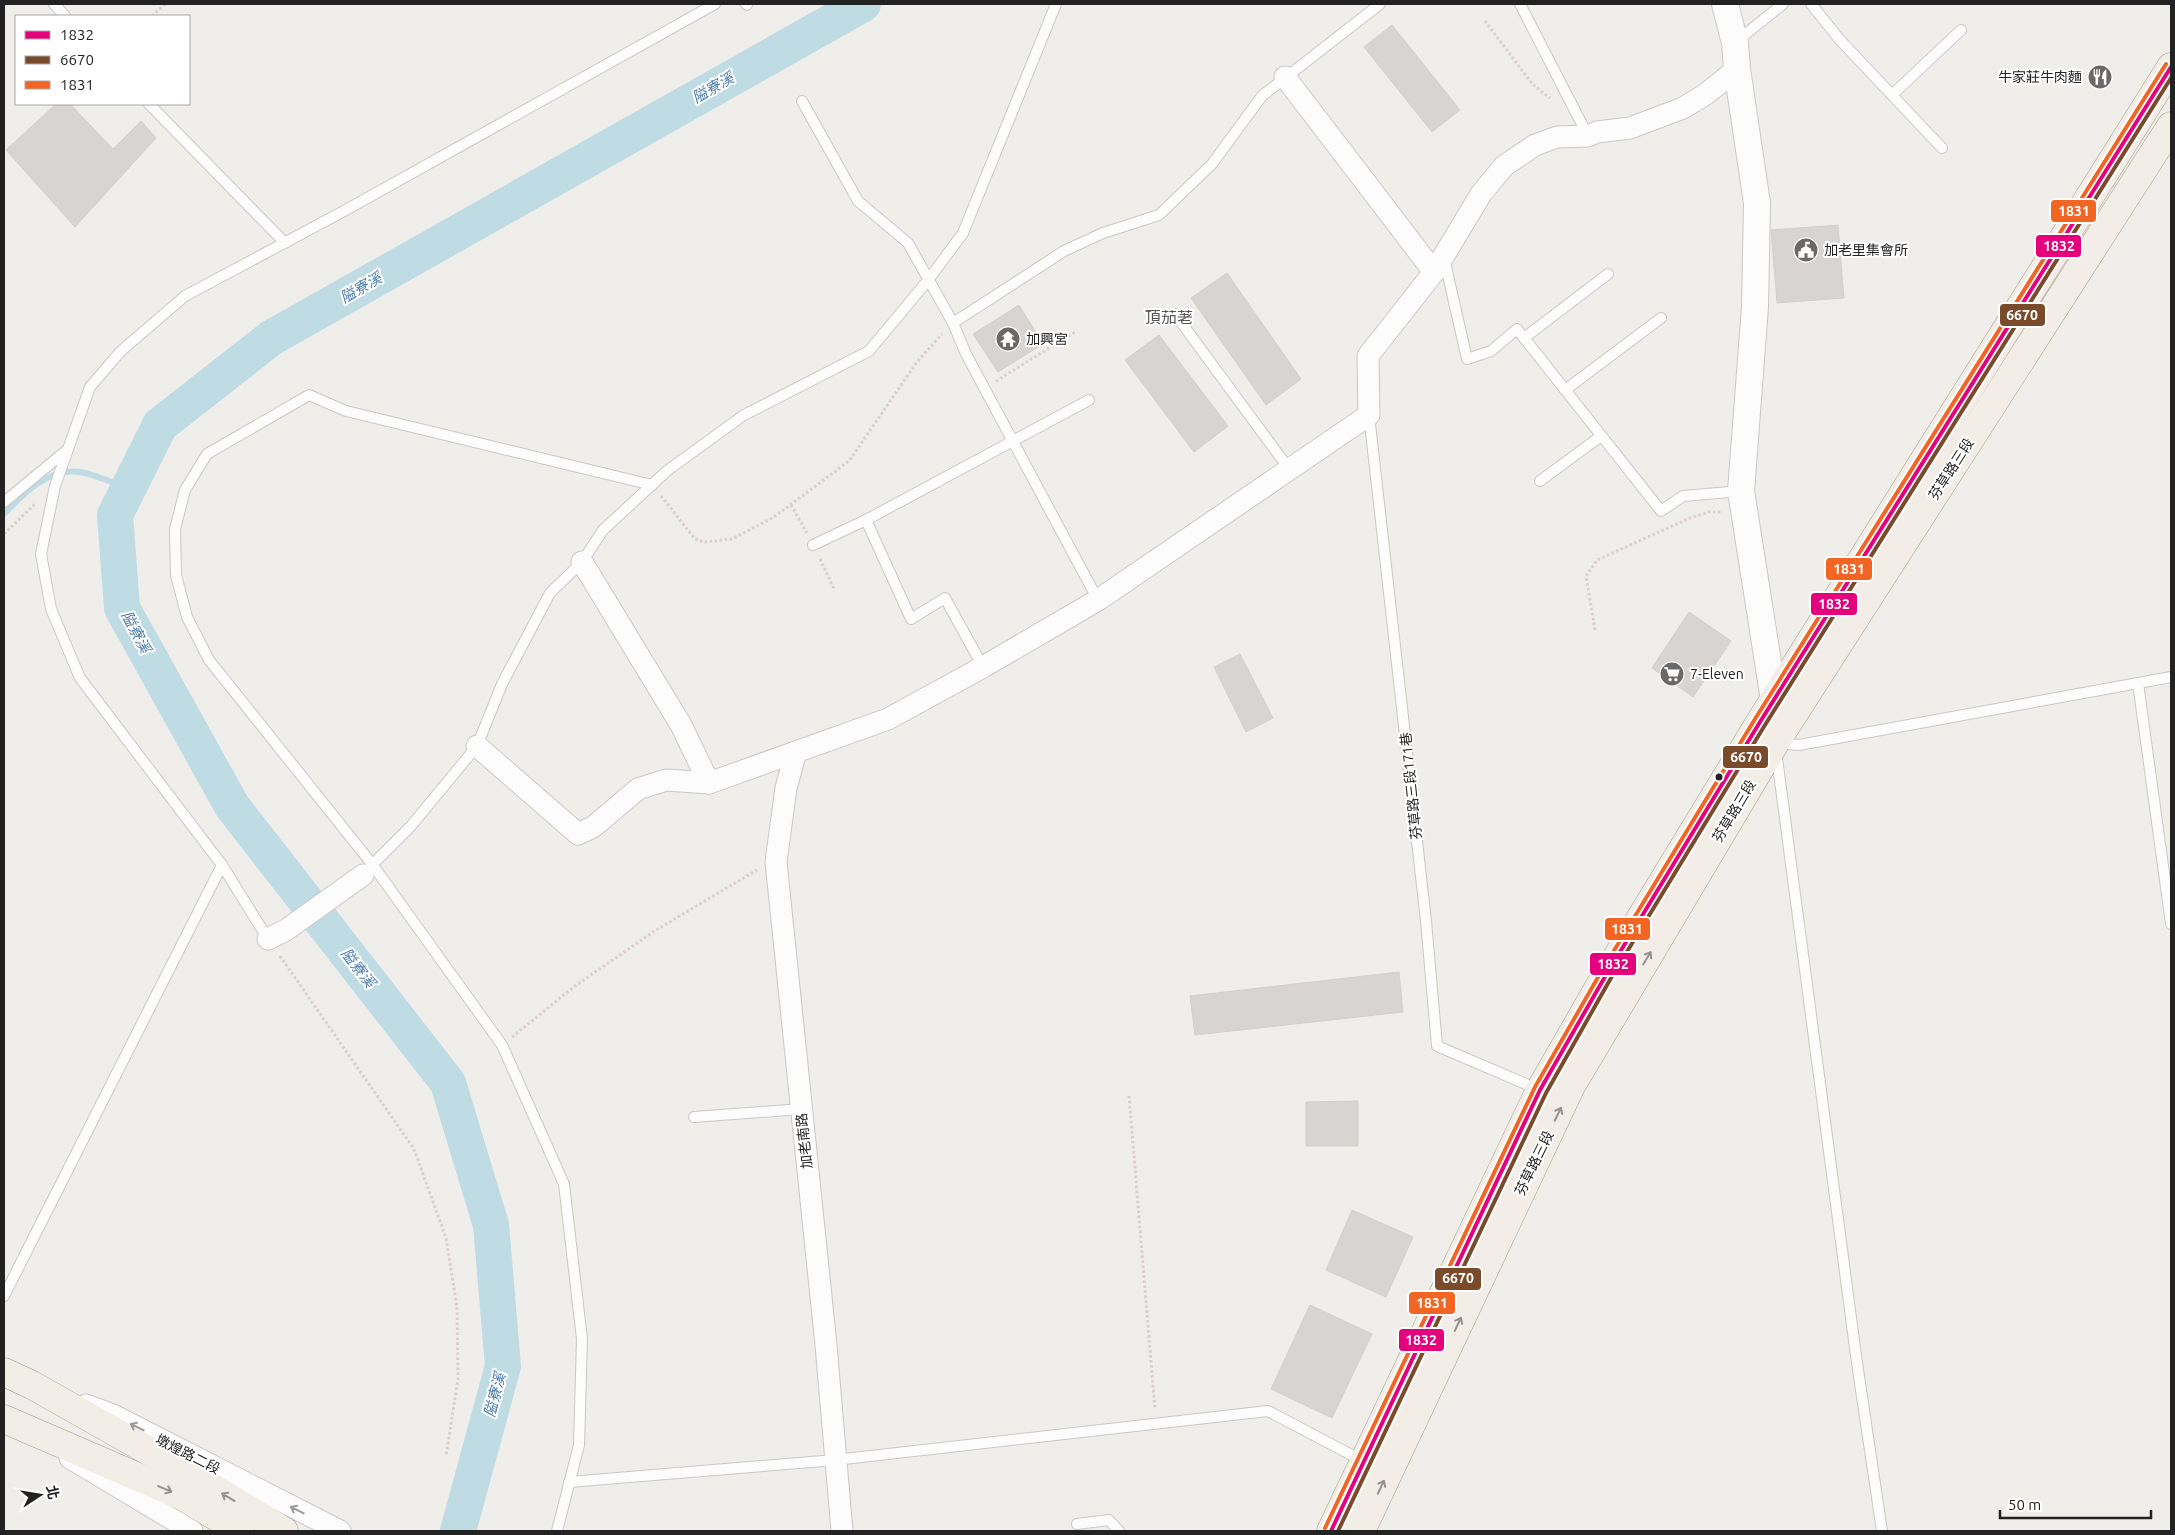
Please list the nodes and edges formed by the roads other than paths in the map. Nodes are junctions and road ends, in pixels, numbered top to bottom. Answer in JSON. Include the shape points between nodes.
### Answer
{"nodes":[{"id":1,"x":54,"y":4,"type":"edge"},
{"id":2,"x":715,"y":4,"type":"edge"},
{"id":3,"x":1056,"y":4,"type":"edge"},
{"id":4,"x":1380,"y":4,"type":"edge"},
{"id":5,"x":1520,"y":4,"type":"edge"},
{"id":6,"x":1725,"y":4,"type":"edge"},
{"id":7,"x":1783,"y":4,"type":"edge"},
{"id":8,"x":1811,"y":4,"type":"edge"},
{"id":9,"x":65,"y":15,"type":"edge"},
{"id":10,"x":1961,"y":30,"type":"dead end"},
{"id":11,"x":1735,"y":42,"type":"junction"},
{"id":12,"x":2171,"y":67,"type":"edge"},
{"id":13,"x":1736,"y":69,"type":"junction"},
{"id":14,"x":1285,"y":78,"type":"junction"},
{"id":15,"x":1893,"y":94,"type":"junction"},
{"id":16,"x":802,"y":101,"type":"dead end"},
{"id":17,"x":150,"y":105,"type":"edge"},
{"id":18,"x":2171,"y":126,"type":"edge"},
{"id":19,"x":1588,"y":136,"type":"junction"},
{"id":20,"x":1942,"y":148,"type":"dead end"},
{"id":21,"x":285,"y":243,"type":"junction"},
{"id":22,"x":1439,"y":263,"type":"junction"},
{"id":23,"x":1608,"y":274,"type":"dead end"},
{"id":24,"x":929,"y":279,"type":"junction"},
{"id":25,"x":1175,"y":314,"type":"dead end"},
{"id":26,"x":1661,"y":318,"type":"dead end"},
{"id":27,"x":953,"y":322,"type":"junction"},
{"id":28,"x":1524,"y":338,"type":"junction"},
{"id":29,"x":1565,"y":390,"type":"junction"},
{"id":30,"x":1089,"y":400,"type":"dead end"},
{"id":31,"x":1368,"y":415,"type":"junction"},
{"id":32,"x":1601,"y":436,"type":"junction"},
{"id":33,"x":1013,"y":440,"type":"junction"},
{"id":34,"x":68,"y":449,"type":"junction"},
{"id":35,"x":1289,"y":469,"type":"junction"},
{"id":36,"x":1540,"y":481,"type":"dead end"},
{"id":37,"x":652,"y":485,"type":"junction"},
{"id":38,"x":1742,"y":501,"type":"junction"},
{"id":39,"x":4,"y":502,"type":"edge"},
{"id":40,"x":866,"y":520,"type":"junction"},
{"id":41,"x":814,"y":545,"type":"dead end"},
{"id":42,"x":582,"y":562,"type":"junction"},
{"id":43,"x":1098,"y":600,"type":"junction"},
{"id":44,"x":983,"y":667,"type":"junction"},
{"id":45,"x":2171,"y":677,"type":"edge"},
{"id":46,"x":2138,"y":683,"type":"junction"},
{"id":47,"x":1774,"y":700,"type":"junction"},
{"id":48,"x":1775,"y":743,"type":"junction"},
{"id":49,"x":476,"y":746,"type":"junction"},
{"id":50,"x":796,"y":752,"type":"junction"},
{"id":51,"x":709,"y":783,"type":"junction"},
{"id":52,"x":222,"y":866,"type":"junction"},
{"id":53,"x":368,"y":870,"type":"junction"},
{"id":54,"x":2171,"y":924,"type":"edge"},
{"id":55,"x":277,"y":935,"type":"joint"},
{"id":56,"x":1540,"y":1090,"type":"junction"},
{"id":57,"x":801,"y":1109,"type":"junction"},
{"id":58,"x":694,"y":1117,"type":"dead end"},
{"id":59,"x":4,"y":1296,"type":"edge"},
{"id":60,"x":4,"y":1372,"type":"edge"},
{"id":61,"x":32,"y":1385,"type":"junction"},
{"id":62,"x":6,"y":1420,"type":"edge"},
{"id":63,"x":835,"y":1460,"type":"junction"},
{"id":64,"x":1364,"y":1462,"type":"junction"},
{"id":65,"x":570,"y":1482,"type":"junction"},
{"id":66,"x":1077,"y":1524,"type":"dead end"},
{"id":67,"x":192,"y":1531,"type":"edge"},
{"id":68,"x":240,"y":1531,"type":"edge"},
{"id":69,"x":284,"y":1531,"type":"edge"},
{"id":70,"x":340,"y":1531,"type":"edge"},
{"id":71,"x":557,"y":1531,"type":"edge"},
{"id":72,"x":842,"y":1531,"type":"edge"},
{"id":73,"x":1119,"y":1531,"type":"edge"},
{"id":74,"x":1331,"y":1531,"type":"edge"},
{"id":75,"x":1361,"y":1531,"type":"edge"},
{"id":76,"x":1882,"y":1531,"type":"edge"}],
"edges":[{"from":1,"to":9,"type":"lane"},
{"from":2,"to":21,"type":"lane"},
{"from":3,"to":24,"type":"lane","via":[[962,234]]},
{"from":4,"to":14,"type":"lane"},
{"from":5,"to":19,"type":"lane"},
{"from":6,"to":11,"type":"street"},
{"from":7,"to":11,"type":"lane"},
{"from":8,"to":15,"type":"lane","via":[[1840,40]]},
{"from":10,"to":15,"type":"lane"},
{"from":11,"to":13,"type":"street"},
{"from":12,"to":47,"type":"main road","name":"芬草路三段"},
{"from":13,"to":19,"type":"street","via":[[1683,108],[1630,128]]},
{"from":13,"to":38,"type":"street","via":[[1757,203],[1755,307]]},
{"from":14,"to":22,"type":"street"},
{"from":14,"to":27,"type":"lane","via":[[1262,96],[1212,164],[1158,216],[1104,232],[1064,251]]},
{"from":15,"to":20,"type":"lane"},
{"from":16,"to":24,"type":"lane","via":[[858,201],[908,243]]},
{"from":17,"to":21,"type":"lane"},
{"from":18,"to":48,"type":"main road","name":"芬草路三段"},
{"from":19,"to":22,"type":"street","via":[[1557,138],[1535,145],[1504,166],[1481,194]]},
{"from":21,"to":34,"type":"lane","via":[[185,296],[121,351],[90,387]]},
{"from":22,"to":28,"type":"lane","via":[[1467,359],[1491,351],[1517,329]]},
{"from":22,"to":31,"type":"street","via":[[1368,356]]},
{"from":23,"to":28,"type":"lane"},
{"from":24,"to":27,"type":"lane"},
{"from":24,"to":37,"type":"lane","via":[[869,351],[744,415]]},
{"from":25,"to":35,"type":"lane"},
{"from":26,"to":29,"type":"lane"},
{"from":27,"to":33,"type":"lane","via":[[966,354]]},
{"from":28,"to":29,"type":"lane"},
{"from":29,"to":32,"type":"lane"},
{"from":30,"to":33,"type":"lane"},
{"from":31,"to":35,"type":"street"},
{"from":31,"to":56,"type":"lane","name":"芬草路三段171巷","via":[[1424,902],[1437,1046]]},
{"from":32,"to":36,"type":"lane"},
{"from":32,"to":38,"type":"lane","via":[[1661,511],[1683,496]]},
{"from":33,"to":40,"type":"lane"},
{"from":33,"to":43,"type":"lane"},
{"from":34,"to":39,"type":"lane"},
{"from":34,"to":52,"type":"lane","via":[[55,486],[41,554],[52,609],[80,678]]},
{"from":35,"to":43,"type":"street"},
{"from":37,"to":42,"type":"lane","via":[[602,530]]},
{"from":37,"to":53,"type":"lane","via":[[346,411],[309,395],[207,454],[185,490],[175,529],[176,575],[187,617],[209,660]]},
{"from":38,"to":47,"type":"street"},
{"from":40,"to":41,"type":"lane"},
{"from":40,"to":44,"type":"lane","via":[[910,619],[945,598]]},
{"from":42,"to":49,"type":"lane","via":[[550,593],[502,684]]},
{"from":42,"to":51,"type":"street","via":[[681,725]]},
{"from":43,"to":44,"type":"street"},
{"from":44,"to":50,"type":"street","via":[[888,719]]},
{"from":45,"to":46,"type":"lane"},
{"from":46,"to":48,"type":"lane","via":[[1799,745]]},
{"from":46,"to":54,"type":"lane"},
{"from":47,"to":48,"type":"street"},
{"from":47,"to":56,"type":"main road","name":"芬草路三段","via":[[1606,974]]},
{"from":75,"to":48,"type":"main road","name":"芬草路三段","one_way":true,"via":[[1571,1086]]},
{"from":48,"to":76,"type":"lane"},
{"from":49,"to":51,"type":"street","via":[[578,834],[593,827],[638,789],[666,780]]},
{"from":49,"to":53,"type":"lane","via":[[411,826]]},
{"from":50,"to":51,"type":"street"},
{"from":50,"to":57,"type":"street","name":"加老南路","via":[[786,788],[776,862]]},
{"from":52,"to":55,"type":"lane"},
{"from":52,"to":59,"type":"lane"},
{"from":53,"to":55,"type":"street"},
{"from":53,"to":65,"type":"lane","via":[[502,1045],[564,1184],[582,1339],[579,1445]]},
{"from":56,"to":64,"type":"main road","name":"芬草路三段"},
{"from":57,"to":58,"type":"lane"},
{"from":57,"to":63,"type":"street","name":"加老南路"},
{"from":60,"to":61,"type":"main road","name":"墩煌路二段"},
{"from":69,"to":61,"type":"main road","name":"墩煌路二段","one_way":true},
{"from":70,"to":61,"type":"street","name":"墩煌路二段","one_way":true,"via":[[112,1415]]},
{"from":62,"to":67,"type":"street"},
{"from":62,"to":68,"type":"main road","one_way":true,"via":[[182,1496]]},
{"from":63,"to":64,"type":"lane","via":[[1268,1411]]},
{"from":63,"to":65,"type":"lane"},
{"from":63,"to":72,"type":"street","name":"加老南路"},
{"from":64,"to":74,"type":"main road","name":"芬草路三段"},
{"from":65,"to":71,"type":"lane"},
{"from":66,"to":73,"type":"lane","via":[[1109,1520]]}]}
